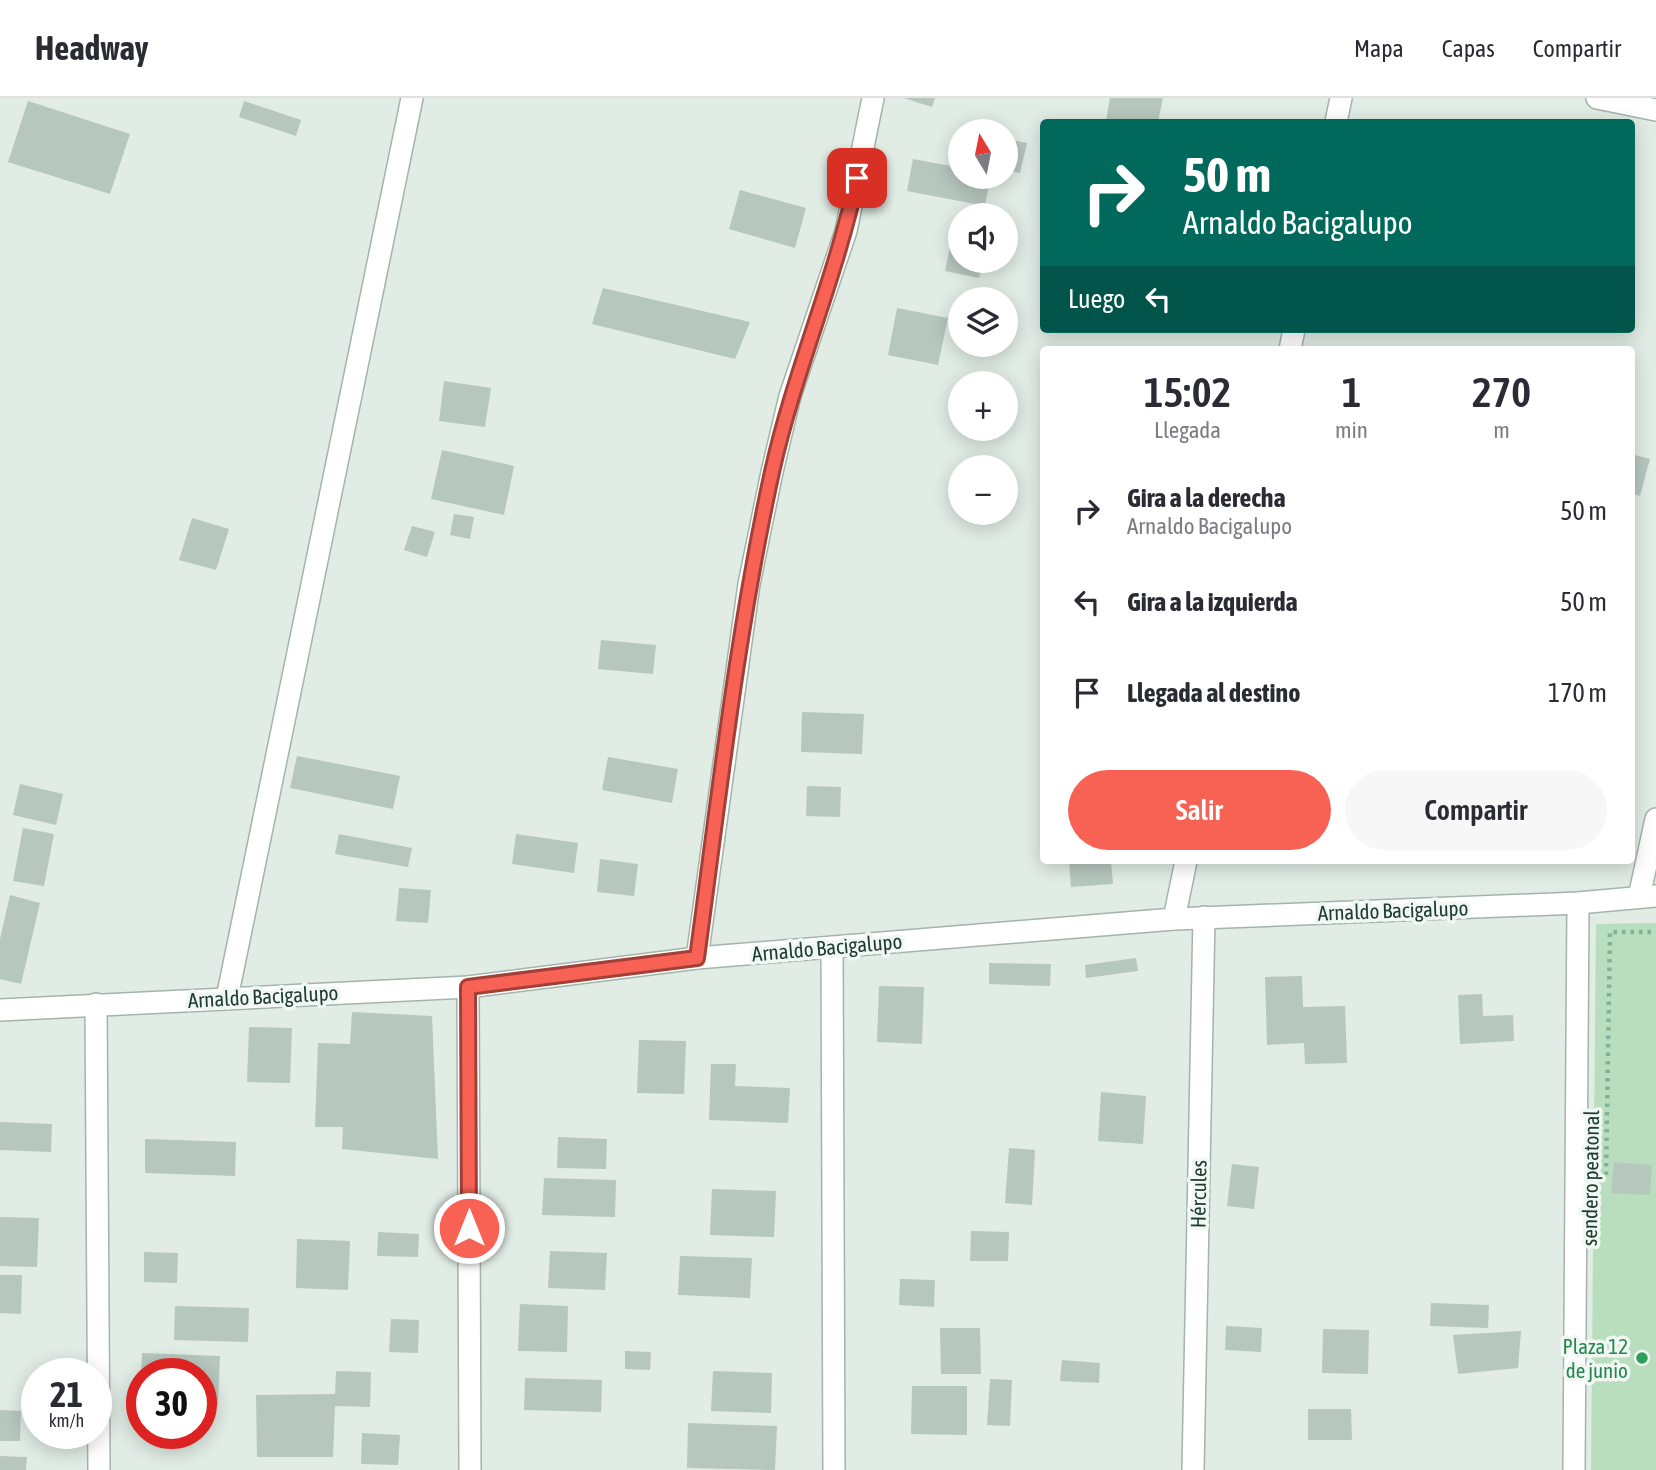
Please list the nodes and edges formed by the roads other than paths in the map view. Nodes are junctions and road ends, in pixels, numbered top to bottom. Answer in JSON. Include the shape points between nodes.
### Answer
{"nodes":[{"id":1,"x":412,"y":98,"type":"edge"},
{"id":2,"x":873,"y":98,"type":"edge"},
{"id":3,"x":1341,"y":98,"type":"edge"},
{"id":4,"x":1597,"y":98,"type":"edge"},
{"id":5,"x":1656,"y":110,"type":"edge"},
{"id":6,"x":1337,"y":119,"type":"edge"},
{"id":7,"x":1656,"y":819,"type":"edge"},
{"id":8,"x":1185,"y":864,"type":"edge"},
{"id":9,"x":1648,"y":896,"type":"edge"},
{"id":10,"x":1577,"y":903,"type":"junction"},
{"id":11,"x":1204,"y":917,"type":"junction"},
{"id":12,"x":1174,"y":919,"type":"junction"},
{"id":13,"x":832,"y":947,"type":"junction"},
{"id":14,"x":697,"y":958,"type":"junction"},
{"id":15,"x":468,"y":987,"type":"junction"},
{"id":16,"x":227,"y":998,"type":"junction"},
{"id":17,"x":96,"y":1004,"type":"junction"},
{"id":18,"x":0,"y":1010,"type":"edge"},
{"id":19,"x":99,"y":1470,"type":"edge"},
{"id":20,"x":470,"y":1470,"type":"edge"},
{"id":21,"x":834,"y":1470,"type":"edge"},
{"id":22,"x":1193,"y":1470,"type":"edge"},
{"id":23,"x":1574,"y":1470,"type":"edge"}],
"edges":[{"from":1,"to":16,"type":"street"},
{"from":2,"to":14,"type":"street","via":[[846,231],[790,396],[769,485],[749,584]]},
{"from":3,"to":6,"type":"street"},
{"from":4,"to":5,"type":"street"},
{"from":7,"to":9,"type":"street"},
{"from":8,"to":12,"type":"street"},
{"from":9,"to":10,"type":"street","name":"Arnaldo Bacigalupo"},
{"from":10,"to":11,"type":"street","name":"Arnaldo Bacigalupo"},
{"from":10,"to":23,"type":"street"},
{"from":11,"to":12,"type":"street","name":"Arnaldo Bacigalupo"},
{"from":11,"to":22,"type":"street","name":"Hércules"},
{"from":12,"to":13,"type":"street","name":"Arnaldo Bacigalupo"},
{"from":13,"to":14,"type":"street","name":"Arnaldo Bacigalupo"},
{"from":13,"to":21,"type":"street"},
{"from":14,"to":15,"type":"street","name":"Arnaldo Bacigalupo"},
{"from":15,"to":16,"type":"street","name":"Arnaldo Bacigalupo"},
{"from":15,"to":20,"type":"street"},
{"from":16,"to":17,"type":"street","name":"Arnaldo Bacigalupo"},
{"from":17,"to":18,"type":"street","name":"Arnaldo Bacigalupo"},
{"from":17,"to":19,"type":"street"}]}
